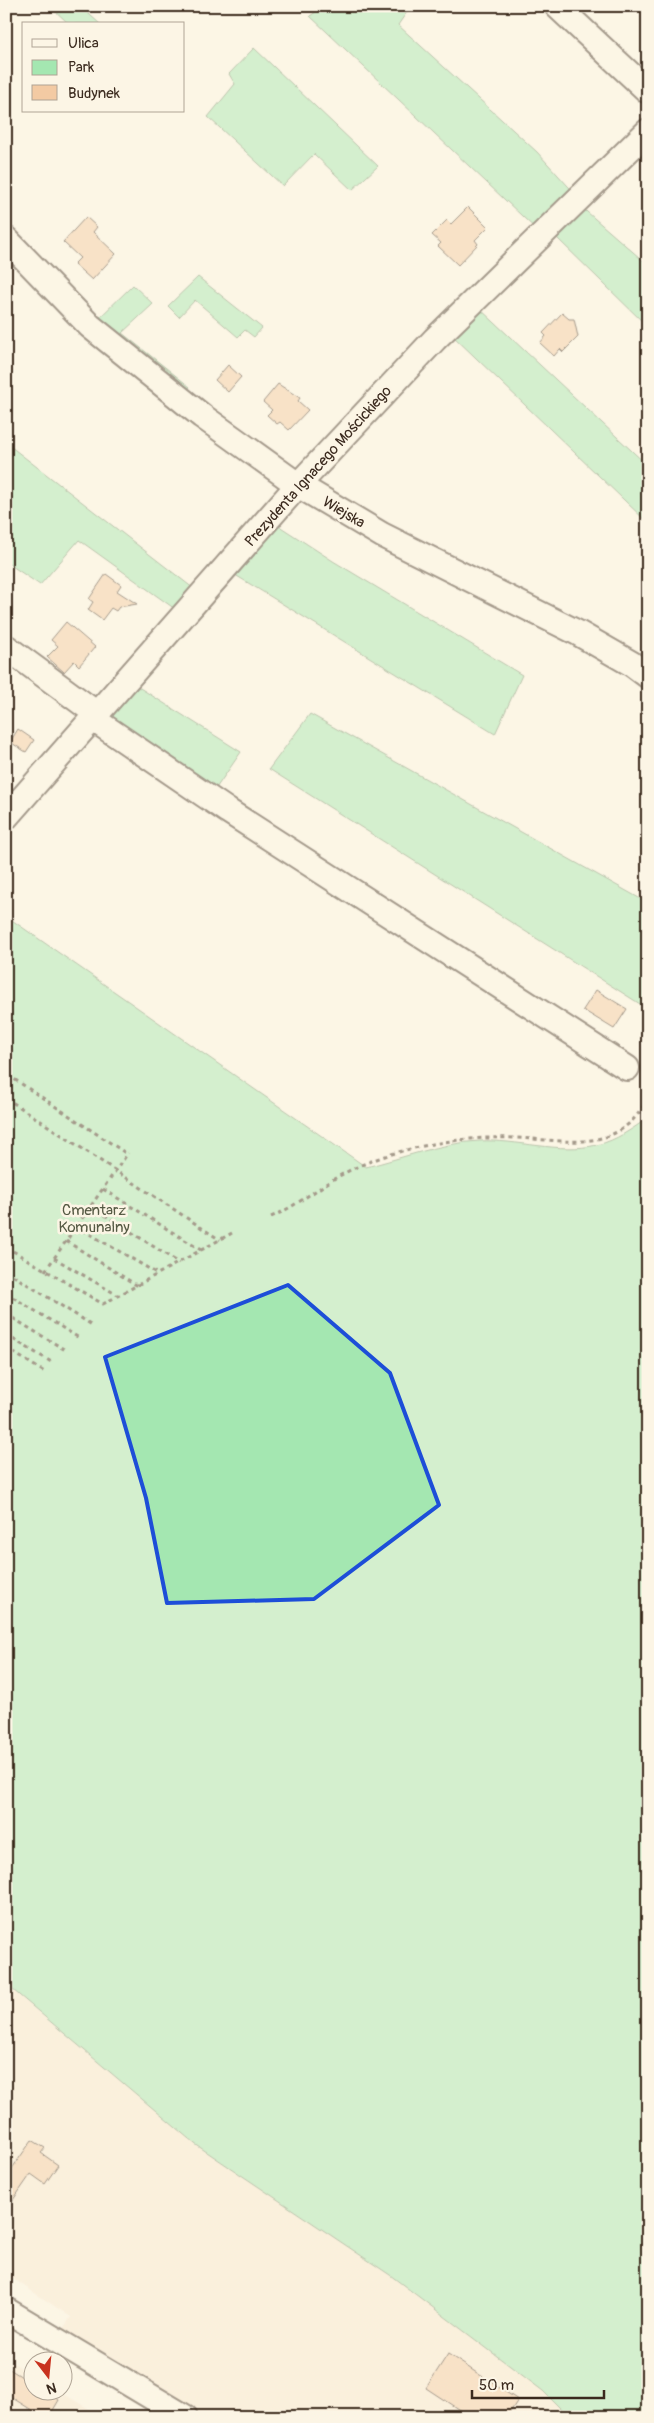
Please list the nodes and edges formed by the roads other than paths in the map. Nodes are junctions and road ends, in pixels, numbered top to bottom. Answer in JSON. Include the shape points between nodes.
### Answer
{"nodes":[{"id":1,"x":557,"y":6,"type":"edge"},
{"id":2,"x":648,"y":91,"type":"edge"},
{"id":3,"x":648,"y":132,"type":"edge"},
{"id":4,"x":6,"y":239,"type":"edge"},
{"id":5,"x":298,"y":485,"type":"junction"},
{"id":6,"x":6,"y":647,"type":"edge"},
{"id":7,"x":648,"y":676,"type":"edge"},
{"id":8,"x":95,"y":716,"type":"junction"},
{"id":9,"x":6,"y":817,"type":"edge"},
{"id":10,"x":626,"y":1068,"type":"dead end"},
{"id":11,"x":6,"y":2310,"type":"edge"},
{"id":12,"x":185,"y":2417,"type":"edge"}],
"edges":[{"from":1,"to":2,"type":"street"},
{"from":3,"to":5,"type":"street","name":"Prezydenta Ignacego Mościckiego","via":[[453,321]]},
{"from":4,"to":5,"type":"street","name":"Wiejska","via":[[90,326],[202,416]]},
{"from":5,"to":7,"type":"street","name":"Wiejska","via":[[382,535],[578,633]]},
{"from":5,"to":8,"type":"street","name":"Prezydenta Ignacego Mościckiego"},
{"from":6,"to":8,"type":"street"},
{"from":8,"to":9,"type":"street","name":"Prezydenta Ignacego Mościckiego"},
{"from":8,"to":10,"type":"street","via":[[228,811]]},
{"from":11,"to":12,"type":"street"}]}
